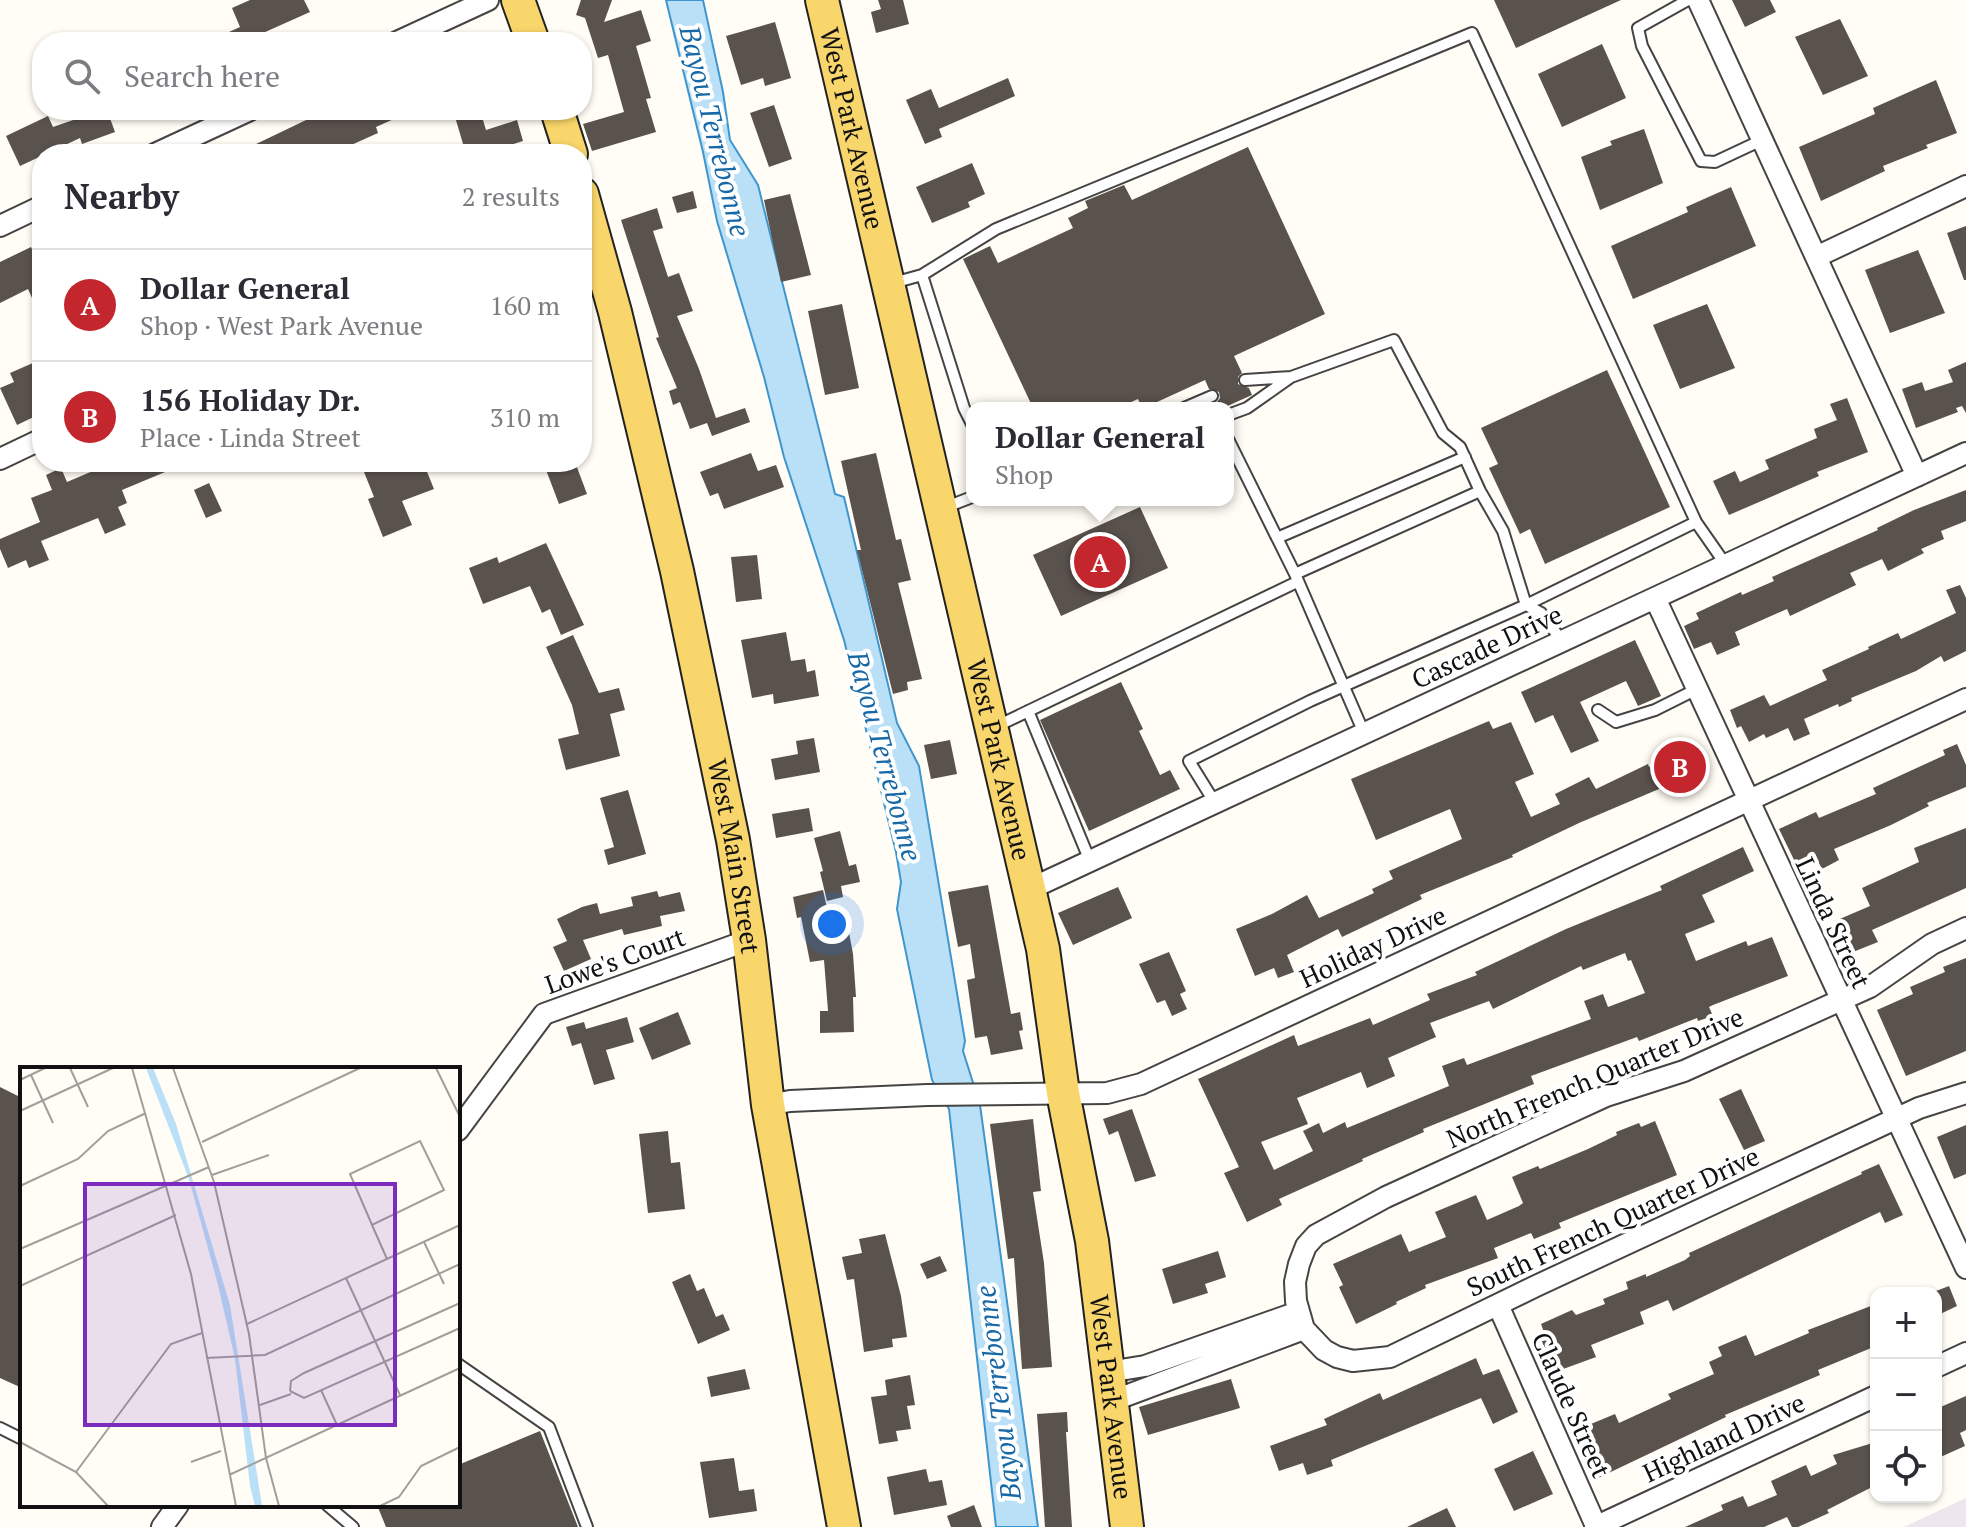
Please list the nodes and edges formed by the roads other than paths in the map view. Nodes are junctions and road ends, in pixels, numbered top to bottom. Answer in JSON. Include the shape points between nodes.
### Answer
{"nodes":[{"id":1,"x":488,"y":0,"type":"edge"},
{"id":2,"x":518,"y":0,"type":"edge"},
{"id":3,"x":822,"y":0,"type":"edge"},
{"id":4,"x":1688,"y":0,"type":"edge"},
{"id":5,"x":1698,"y":0,"type":"edge"},
{"id":6,"x":419,"y":32,"type":"edge"},
{"id":7,"x":529,"y":32,"type":"edge"},
{"id":8,"x":228,"y":120,"type":"edge"},
{"id":9,"x":560,"y":120,"type":"edge"},
{"id":10,"x":1762,"y":140,"type":"junction"},
{"id":11,"x":177,"y":144,"type":"edge"},
{"id":12,"x":568,"y":144,"type":"edge"},
{"id":13,"x":1966,"y":186,"type":"edge"},
{"id":14,"x":32,"y":211,"type":"edge"},
{"id":15,"x":0,"y":226,"type":"edge"},
{"id":16,"x":592,"y":230,"type":"edge"},
{"id":17,"x":1816,"y":257,"type":"junction"},
{"id":18,"x":922,"y":275,"type":"junction"},
{"id":19,"x":888,"y":284,"type":"junction"},
{"id":20,"x":1291,"y":377,"type":"junction"},
{"id":21,"x":1245,"y":380,"type":"dead end"},
{"id":22,"x":1212,"y":396,"type":"dead end"},
{"id":23,"x":1198,"y":402,"type":"edge"},
{"id":24,"x":966,"y":412,"type":"edge"},
{"id":25,"x":1234,"y":413,"type":"edge"},
{"id":26,"x":32,"y":444,"type":"edge"},
{"id":27,"x":1234,"y":451,"type":"edge"},
{"id":28,"x":1966,"y":453,"type":"edge"},
{"id":29,"x":1465,"y":457,"type":"junction"},
{"id":30,"x":0,"y":459,"type":"edge"},
{"id":31,"x":1917,"y":476,"type":"junction"},
{"id":32,"x":1480,"y":491,"type":"junction"},
{"id":33,"x":966,"y":500,"type":"edge"},
{"id":34,"x":941,"y":510,"type":"junction"},
{"id":35,"x":1696,"y":522,"type":"junction"},
{"id":36,"x":1277,"y":538,"type":"junction"},
{"id":37,"x":1726,"y":565,"type":"junction"},
{"id":38,"x":1296,"y":578,"type":"junction"},
{"id":39,"x":1655,"y":598,"type":"junction"},
{"id":40,"x":1526,"y":605,"type":"junction"},
{"id":41,"x":1562,"y":641,"type":"junction"},
{"id":42,"x":1344,"y":686,"type":"junction"},
{"id":43,"x":1697,"y":689,"type":"junction"},
{"id":44,"x":1966,"y":699,"type":"edge"},
{"id":45,"x":1598,"y":710,"type":"dead end"},
{"id":46,"x":1028,"y":711,"type":"junction"},
{"id":47,"x":993,"y":728,"type":"junction"},
{"id":48,"x":1364,"y":733,"type":"junction"},
{"id":49,"x":1748,"y":801,"type":"junction"},
{"id":50,"x":1215,"y":803,"type":"junction"},
{"id":51,"x":1090,"y":861,"type":"junction"},
{"id":52,"x":1030,"y":889,"type":"junction"},
{"id":53,"x":1966,"y":928,"type":"edge"},
{"id":54,"x":749,"y":940,"type":"junction"},
{"id":55,"x":1841,"y":1000,"type":"junction"},
{"id":56,"x":1063,"y":1093,"type":"junction"},
{"id":57,"x":1966,"y":1093,"type":"edge"},
{"id":58,"x":768,"y":1105,"type":"junction"},
{"id":59,"x":1895,"y":1119,"type":"junction"},
{"id":60,"x":460,"y":1127,"type":"edge"},
{"id":61,"x":1966,"y":1268,"type":"edge"},
{"id":62,"x":1498,"y":1305,"type":"junction"},
{"id":63,"x":1301,"y":1321,"type":"junction"},
{"id":64,"x":1966,"y":1353,"type":"edge"},
{"id":65,"x":1942,"y":1364,"type":"edge"},
{"id":66,"x":460,"y":1365,"type":"edge"},
{"id":67,"x":1110,"y":1387,"type":"junction"},
{"id":68,"x":1870,"y":1399,"type":"edge"},
{"id":69,"x":0,"y":1428,"type":"edge"},
{"id":70,"x":20,"y":1438,"type":"edge"},
{"id":71,"x":329,"y":1507,"type":"edge"},
{"id":72,"x":353,"y":1527,"type":"edge"},
{"id":73,"x":587,"y":1527,"type":"edge"},
{"id":74,"x":844,"y":1527,"type":"edge"},
{"id":75,"x":1127,"y":1527,"type":"edge"},
{"id":76,"x":1596,"y":1527,"type":"edge"}],
"edges":[{"from":1,"to":6,"type":"street"},
{"from":2,"to":7,"type":"main road"},
{"from":3,"to":19,"type":"main road","name":"West Park Avenue"},
{"from":4,"to":10,"type":"lane","via":[[1638,28],[1642,46],[1701,161],[1715,162]]},
{"from":5,"to":10,"type":"street"},
{"from":8,"to":11,"type":"street"},
{"from":9,"to":12,"type":"main road"},
{"from":10,"to":17,"type":"street"},
{"from":13,"to":17,"type":"street"},
{"from":14,"to":15,"type":"street"},
{"from":16,"to":54,"type":"main road","name":"West Main Street","via":[[677,571]]},
{"from":17,"to":31,"type":"street"},
{"from":18,"to":19,"type":"lane"},
{"from":18,"to":24,"type":"lane"},
{"from":18,"to":35,"type":"lane","via":[[996,229],[1472,33]]},
{"from":19,"to":34,"type":"main road","name":"West Park Avenue"},
{"from":20,"to":21,"type":"lane"},
{"from":20,"to":25,"type":"lane"},
{"from":20,"to":29,"type":"lane","via":[[1394,340],[1443,433]]},
{"from":22,"to":23,"type":"lane"},
{"from":26,"to":30,"type":"street"},
{"from":27,"to":36,"type":"lane"},
{"from":28,"to":31,"type":"street","name":"Cascade Drive"},
{"from":29,"to":32,"type":"lane"},
{"from":29,"to":36,"type":"lane"},
{"from":31,"to":37,"type":"street","name":"Cascade Drive"},
{"from":32,"to":38,"type":"lane"},
{"from":32,"to":40,"type":"lane","via":[[1503,531]]},
{"from":33,"to":34,"type":"lane"},
{"from":34,"to":47,"type":"main road","name":"West Park Avenue"},
{"from":35,"to":37,"type":"lane"},
{"from":35,"to":40,"type":"lane"},
{"from":36,"to":38,"type":"lane"},
{"from":37,"to":39,"type":"street","name":"Cascade Drive"},
{"from":38,"to":42,"type":"lane"},
{"from":38,"to":46,"type":"lane"},
{"from":39,"to":41,"type":"street","name":"Cascade Drive"},
{"from":39,"to":43,"type":"street","name":"Linda Street"},
{"from":40,"to":41,"type":"lane","via":[[1541,613]]},
{"from":40,"to":42,"type":"lane"},
{"from":41,"to":48,"type":"street","name":"Cascade Drive"},
{"from":42,"to":48,"type":"lane"},
{"from":42,"to":50,"type":"lane","via":[[1189,761]]},
{"from":43,"to":45,"type":"lane","via":[[1616,722]]},
{"from":43,"to":49,"type":"street","name":"Linda Street"},
{"from":44,"to":49,"type":"street","name":"Holiday Drive"},
{"from":46,"to":47,"type":"lane"},
{"from":46,"to":51,"type":"lane"},
{"from":47,"to":52,"type":"main road","name":"West Park Avenue"},
{"from":48,"to":50,"type":"street","name":"Cascade Drive"},
{"from":49,"to":55,"type":"street","name":"Linda Street"},
{"from":49,"to":56,"type":"street","name":"Holiday Drive","via":[[1141,1084],[1107,1093]]},
{"from":50,"to":51,"type":"street","name":"Cascade Drive"},
{"from":51,"to":52,"type":"street","name":"Cascade Drive"},
{"from":52,"to":56,"type":"main road","name":"West Park Avenue"},
{"from":53,"to":55,"type":"street","name":"North French Quarter Drive"},
{"from":54,"to":58,"type":"main road","name":"West Main Street"},
{"from":54,"to":60,"type":"street","name":"Lowe's Court","via":[[544,1014]]},
{"from":55,"to":59,"type":"street","name":"Linda Street"},
{"from":55,"to":63,"type":"street","name":"North French Quarter Drive","via":[[1684,1071],[1606,1096],[1386,1197],[1316,1235],[1306,1246],[1295,1282]]},
{"from":56,"to":58,"type":"street","name":"Holiday Drive"},
{"from":56,"to":67,"type":"main road","name":"West Park Avenue","via":[[1092,1241]]},
{"from":57,"to":59,"type":"street","name":"South French Quarter Drive"},
{"from":58,"to":74,"type":"main road","name":"West Main Street"},
{"from":59,"to":61,"type":"street","name":"Linda Street"},
{"from":59,"to":62,"type":"street","name":"South French Quarter Drive"},
{"from":62,"to":63,"type":"street","name":"South French Quarter Drive","via":[[1390,1357],[1371,1361],[1353,1361],[1324,1350]]},
{"from":62,"to":76,"type":"street","name":"Claude Street"},
{"from":63,"to":67,"type":"street"},
{"from":63,"to":67,"type":"street","via":[[1145,1366]]},
{"from":64,"to":65,"type":"street"},
{"from":66,"to":73,"type":"lane","via":[[549,1427]]},
{"from":67,"to":75,"type":"main road","name":"West Park Avenue"},
{"from":68,"to":76,"type":"street","name":"Highland Drive"},
{"from":69,"to":70,"type":"lane"},
{"from":71,"to":72,"type":"lane"}]}
